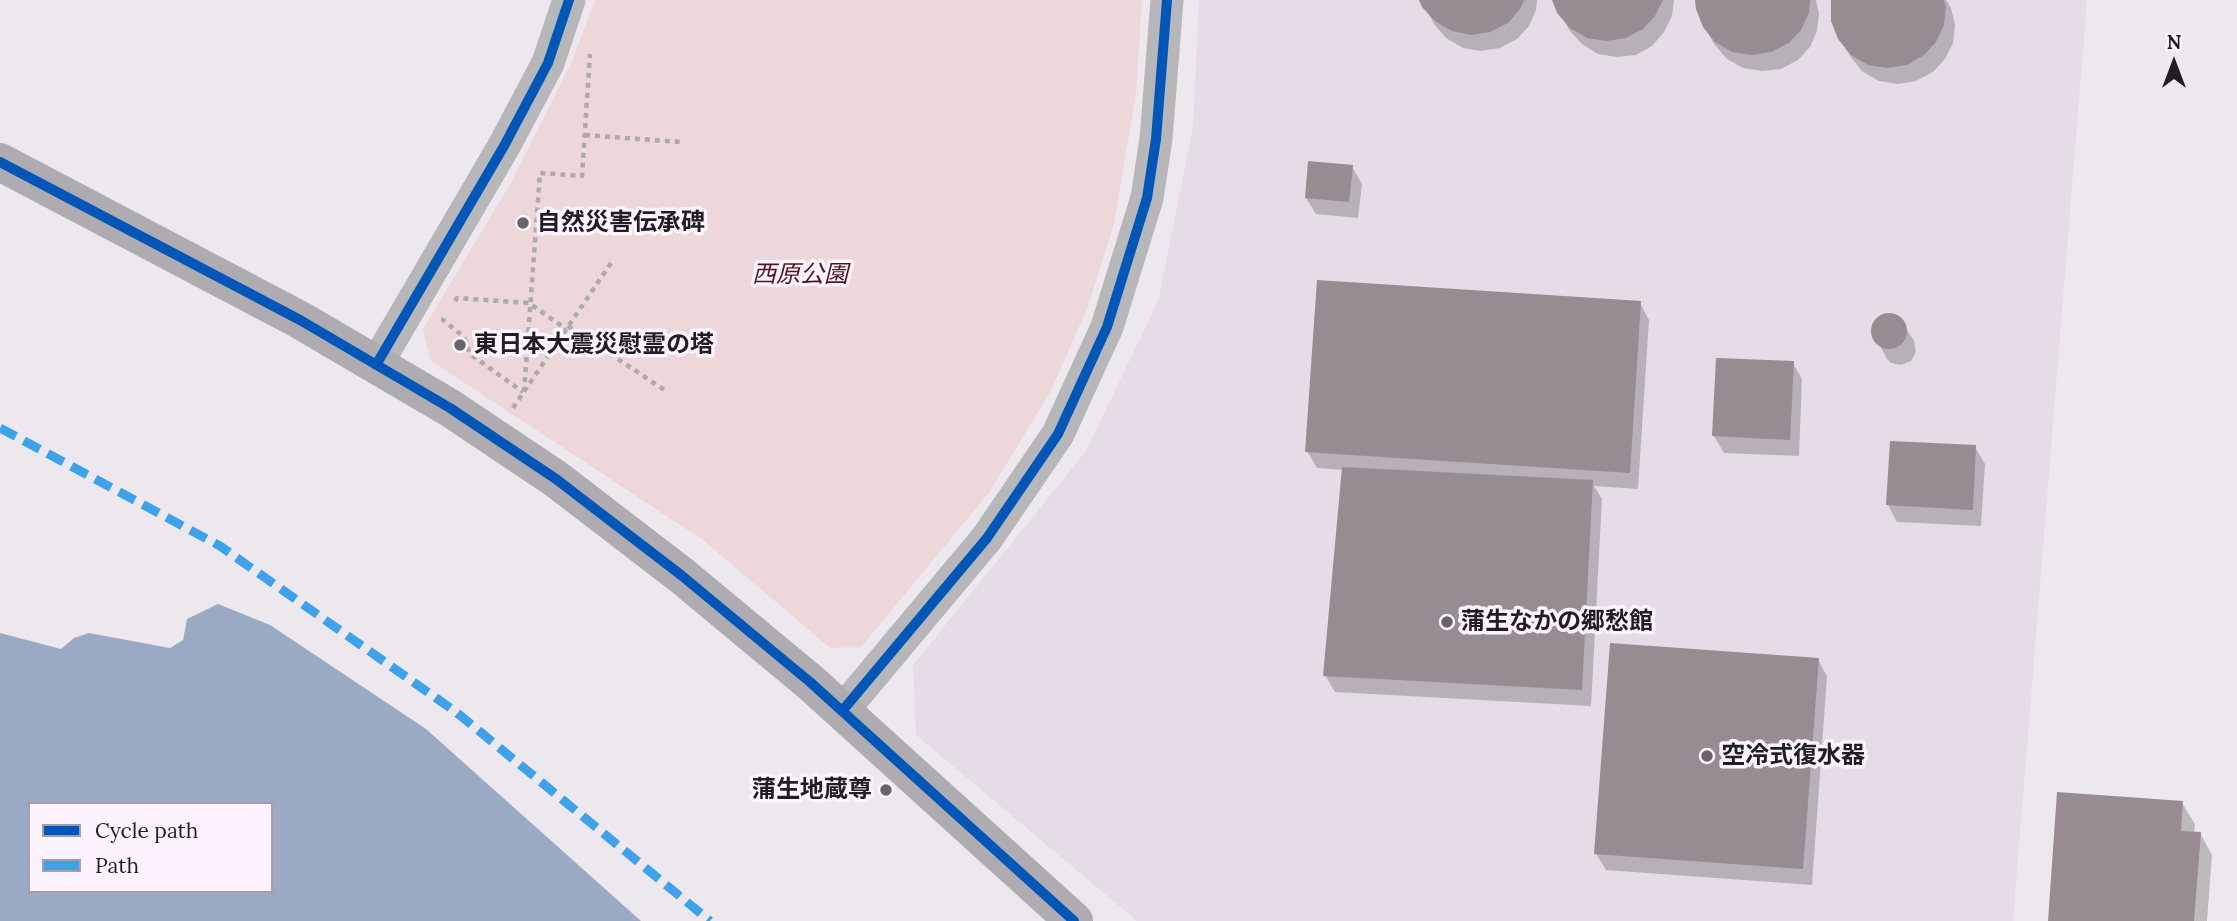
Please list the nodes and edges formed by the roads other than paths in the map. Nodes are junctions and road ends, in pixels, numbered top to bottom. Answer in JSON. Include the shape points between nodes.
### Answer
{"nodes":[{"id":1,"x":569,"y":0,"type":"edge"},
{"id":2,"x":1167,"y":0,"type":"edge"},
{"id":3,"x":0,"y":162,"type":"edge"},
{"id":4,"x":376,"y":365,"type":"junction"},
{"id":5,"x":843,"y":710,"type":"junction"},
{"id":6,"x":1073,"y":921,"type":"edge"}],
"edges":[{"from":1,"to":4,"type":"street","via":[[548,64]]},
{"from":2,"to":5,"type":"street","via":[[1147,198],[1107,327],[1064,422],[987,538]]},
{"from":3,"to":4,"type":"street"},
{"from":4,"to":5,"type":"street","via":[[556,479],[681,575]]},
{"from":5,"to":6,"type":"street"}]}
